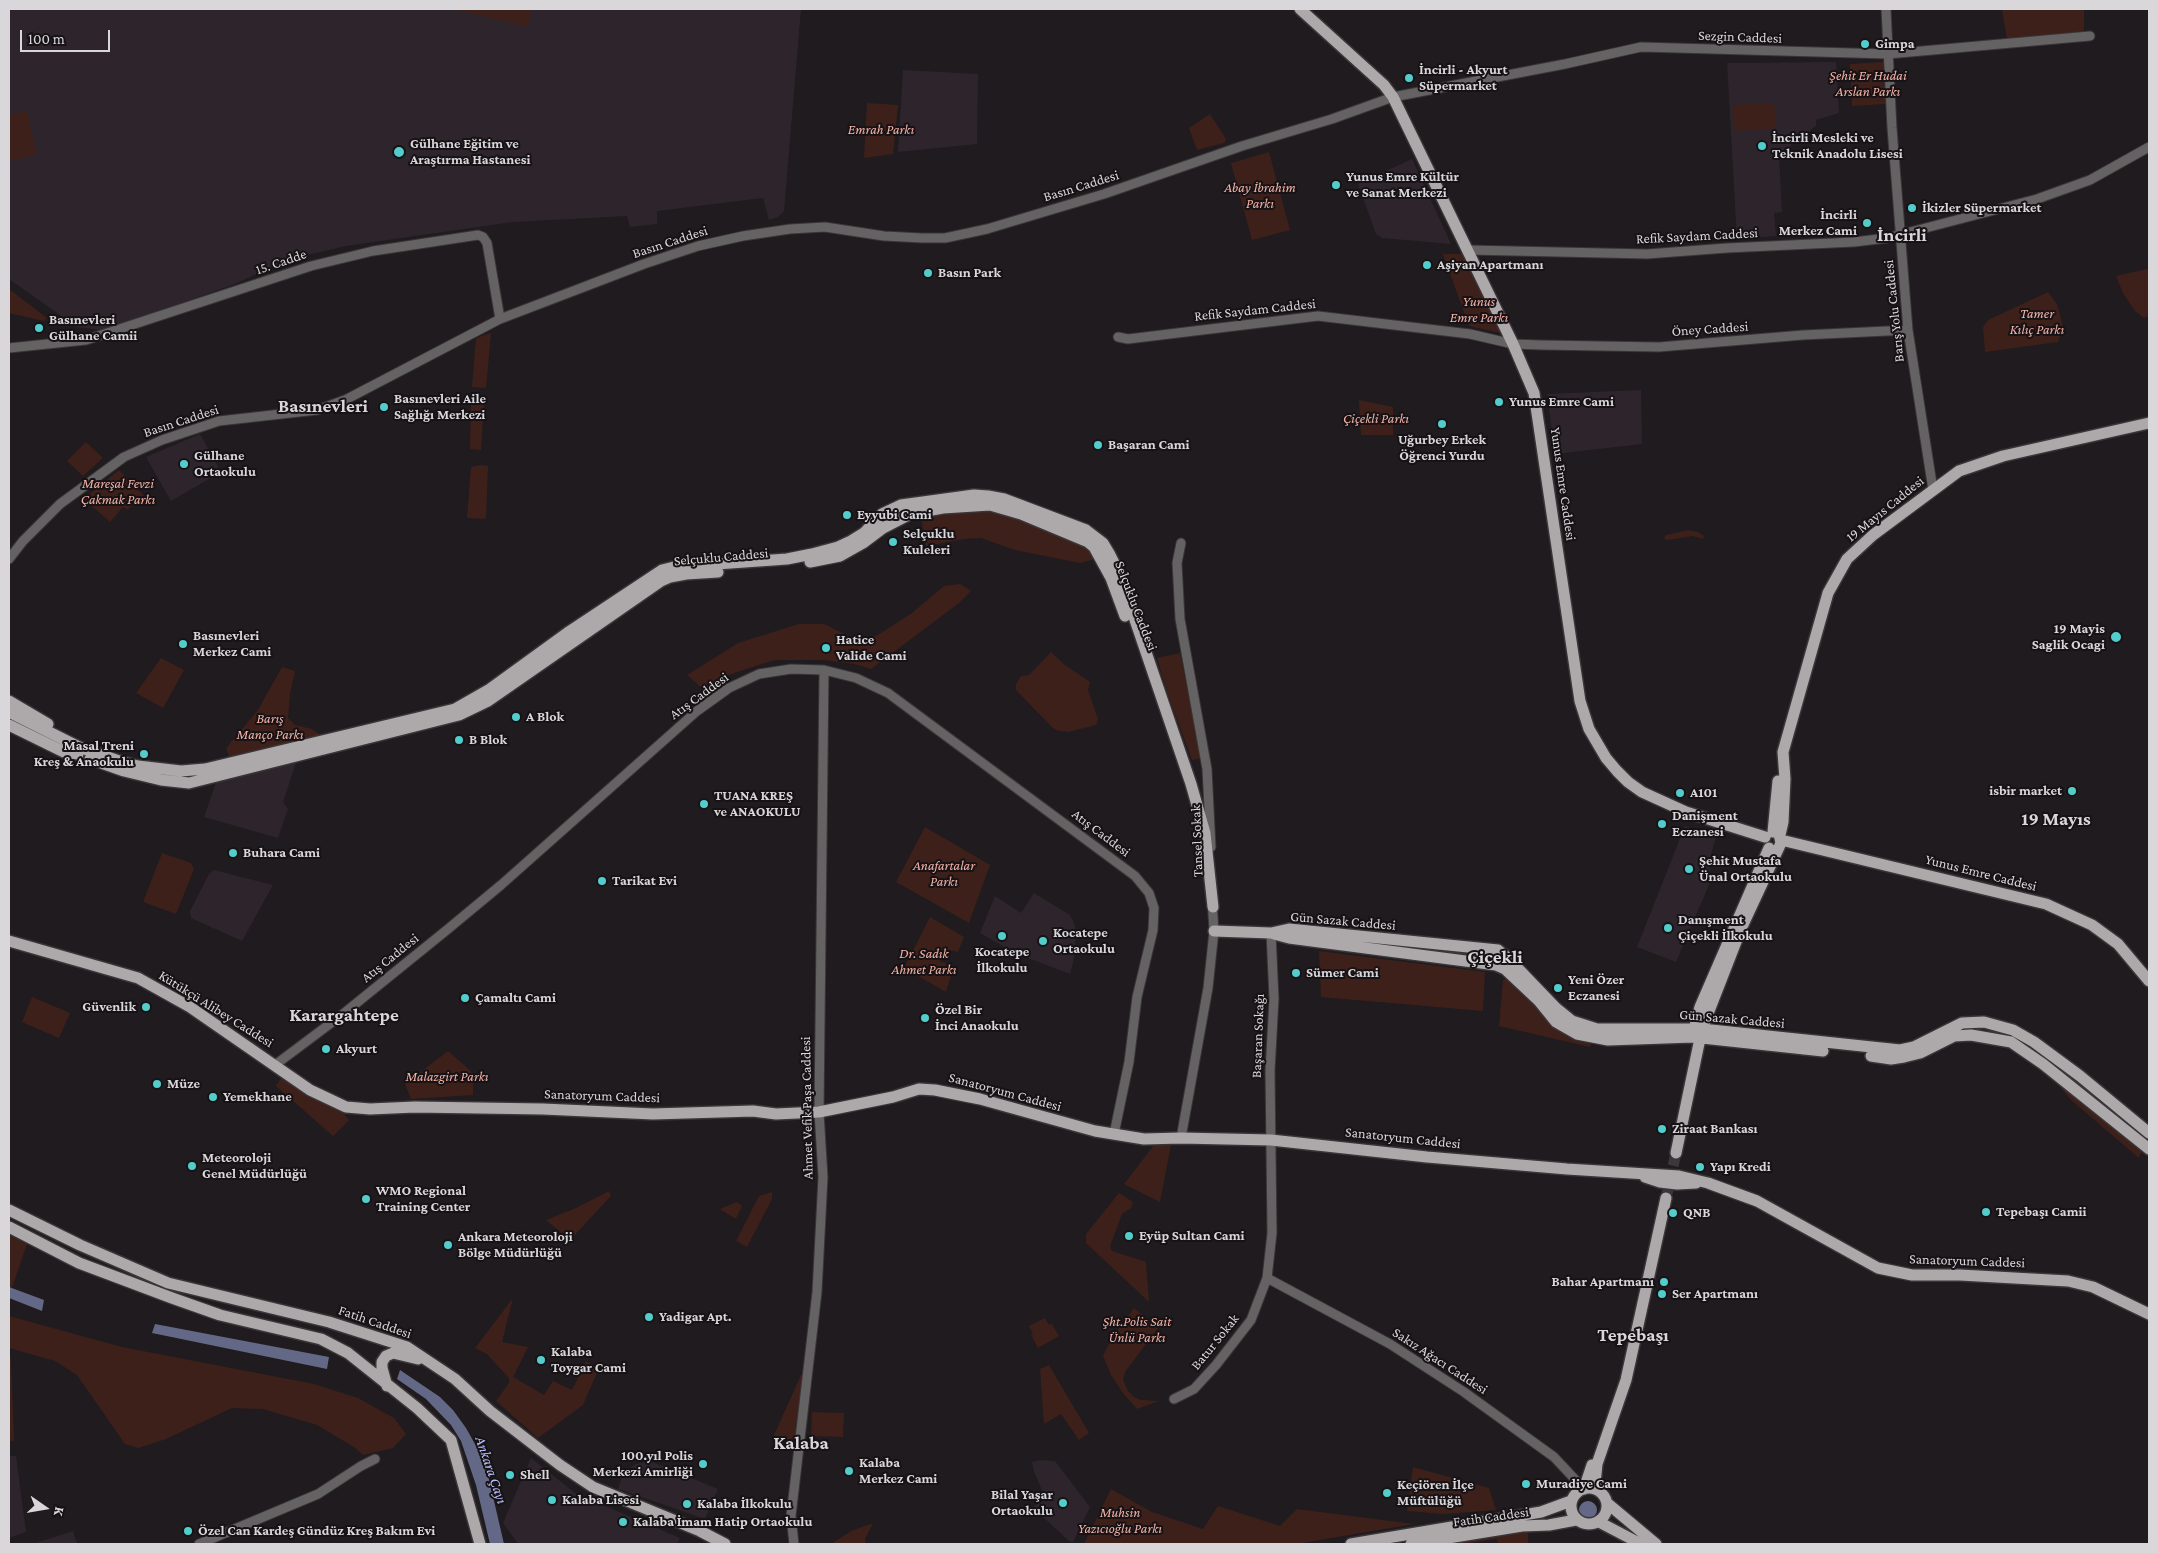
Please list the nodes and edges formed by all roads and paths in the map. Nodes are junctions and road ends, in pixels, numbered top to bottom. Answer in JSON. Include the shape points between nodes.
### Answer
{"nodes":[{"id":1,"x":1300,"y":9,"type":"edge"},
{"id":2,"x":1886,"y":9,"type":"edge"},
{"id":3,"x":2090,"y":36,"type":"dead end"},
{"id":4,"x":1888,"y":54,"type":"junction"},
{"id":5,"x":1394,"y":97,"type":"junction"},
{"id":6,"x":2149,"y":147,"type":"edge"},
{"id":7,"x":1900,"y":236,"type":"junction"},
{"id":8,"x":1468,"y":250,"type":"junction"},
{"id":9,"x":500,"y":319,"type":"junction"},
{"id":10,"x":1908,"y":330,"type":"junction"},
{"id":11,"x":1118,"y":337,"type":"dead end"},
{"id":12,"x":1513,"y":344,"type":"junction"},
{"id":13,"x":9,"y":348,"type":"edge"},
{"id":14,"x":2149,"y":423,"type":"edge"},
{"id":15,"x":1933,"y":490,"type":"junction"},
{"id":16,"x":1181,"y":543,"type":"dead end"},
{"id":17,"x":9,"y":559,"type":"edge"},
{"id":18,"x":824,"y":670,"type":"junction"},
{"id":19,"x":9,"y":701,"type":"edge"},
{"id":20,"x":9,"y":712,"type":"edge"},
{"id":21,"x":9,"y":718,"type":"edge"},
{"id":22,"x":9,"y":725,"type":"edge"},
{"id":23,"x":63,"y":743,"type":"junction"},
{"id":24,"x":78,"y":754,"type":"junction"},
{"id":25,"x":102,"y":755,"type":"junction"},
{"id":26,"x":1184,"y":774,"type":"junction"},
{"id":27,"x":1774,"y":840,"type":"junction"},
{"id":28,"x":1212,"y":907,"type":"junction"},
{"id":29,"x":1214,"y":931,"type":"junction"},
{"id":30,"x":1271,"y":933,"type":"junction"},
{"id":31,"x":9,"y":941,"type":"edge"},
{"id":32,"x":2149,"y":981,"type":"edge"},
{"id":33,"x":1697,"y":1033,"type":"junction"},
{"id":34,"x":275,"y":1065,"type":"junction"},
{"id":35,"x":370,"y":1109,"type":"joint"},
{"id":36,"x":819,"y":1112,"type":"junction"},
{"id":37,"x":2149,"y":1132,"type":"edge"},
{"id":38,"x":1114,"y":1134,"type":"junction"},
{"id":39,"x":1181,"y":1138,"type":"junction"},
{"id":40,"x":1271,"y":1140,"type":"junction"},
{"id":41,"x":2149,"y":1149,"type":"edge"},
{"id":42,"x":1673,"y":1153,"type":"tunnel mouth"},
{"id":43,"x":9,"y":1210,"type":"edge"},
{"id":44,"x":9,"y":1227,"type":"edge"},
{"id":45,"x":1267,"y":1278,"type":"junction"},
{"id":46,"x":2149,"y":1314,"type":"edge"},
{"id":47,"x":442,"y":1369,"type":"junction"},
{"id":48,"x":387,"y":1386,"type":"junction"},
{"id":49,"x":1174,"y":1399,"type":"dead end"},
{"id":50,"x":375,"y":1459,"type":"dead end"},
{"id":51,"x":1584,"y":1489,"type":"junction"},
{"id":52,"x":1600,"y":1492,"type":"junction"},
{"id":53,"x":1571,"y":1501,"type":"junction"},
{"id":54,"x":1607,"y":1503,"type":"junction"},
{"id":55,"x":1576,"y":1520,"type":"junction"},
{"id":56,"x":1599,"y":1522,"type":"junction"},
{"id":57,"x":199,"y":1544,"type":"edge"},
{"id":58,"x":480,"y":1544,"type":"edge"},
{"id":59,"x":725,"y":1544,"type":"edge"},
{"id":60,"x":794,"y":1544,"type":"edge"},
{"id":61,"x":1351,"y":1544,"type":"edge"},
{"id":62,"x":1411,"y":1544,"type":"edge"},
{"id":63,"x":1641,"y":1544,"type":"edge"},
{"id":64,"x":1656,"y":1544,"type":"edge"}],
"edges":[{"from":1,"to":5,"type":"main road","name":"Yunus Emre Caddesi"},
{"from":2,"to":4,"type":"street","name":"Barış Yolu Caddesi"},
{"from":3,"to":4,"type":"street","name":"Sezgin Caddesi"},
{"from":4,"to":5,"type":"street","name":"Sezgin Caddesi","via":[[1641,47]]},
{"from":4,"to":7,"type":"street","name":"Barış Yolu Caddesi"},
{"from":5,"to":8,"type":"main road","name":"Yunus Emre Caddesi"},
{"from":5,"to":9,"type":"street","name":"Basın Caddesi","via":[[992,228],[938,238],[884,236],[825,227],[743,236],[698,246],[644,264]]},
{"from":6,"to":7,"type":"street","name":"Refik Saydam Caddesi","via":[[2090,180],[2037,199]]},
{"from":7,"to":8,"type":"street","name":"Refik Saydam Caddesi","via":[[1854,242],[1647,254]]},
{"from":7,"to":10,"type":"street","name":"Barış Yolu Caddesi"},
{"from":8,"to":12,"type":"main road","name":"Yunus Emre Caddesi"},
{"from":9,"to":13,"type":"street","name":"15. Cadde","via":[[487,243],[478,235],[373,251],[311,266],[86,340]]},
{"from":9,"to":17,"type":"street","name":"Basın Caddesi","via":[[346,400],[317,410],[219,421],[124,457],[60,504]]},
{"from":10,"to":12,"type":"street","name":"Öney Caddesi","via":[[1658,347]]},
{"from":10,"to":15,"type":"street","name":"Barış Yolu Caddesi"},
{"from":11,"to":12,"type":"street","name":"Refik Saydam Caddesi","via":[[1128,339],[1318,316],[1470,334]]},
{"from":12,"to":27,"type":"main road","name":"Yunus Emre Caddesi","via":[[1538,408],[1580,701],[1589,728],[1612,764],[1642,792],[1686,812]]},
{"from":14,"to":15,"type":"main road","name":"19 Mayıs Caddesi","via":[[1979,464],[1959,472]]},
{"from":15,"to":27,"type":"main road","name":"19 Mayıs Caddesi","via":[[1847,559],[1828,593],[1783,752],[1784,822]]},
{"from":16,"to":28,"type":"street","name":"Tansel Sokak","via":[[1177,563],[1180,620],[1207,769]]},
{"from":18,"to":34,"type":"street","name":"Atış Caddesi","via":[[790,669],[759,674],[729,688],[697,711],[448,930]]},
{"from":18,"to":36,"type":"street","name":"Ahmet Vefik Paşa Caddesi"},
{"from":18,"to":38,"type":"street","name":"Atış Caddesi","via":[[856,678],[888,693],[1135,876],[1149,893],[1154,908],[1153,930],[1137,997],[1130,1062]]},
{"from":19,"to":25,"type":"main road"},
{"from":20,"to":23,"type":"main road"},
{"from":21,"to":23,"type":"main road"},
{"from":22,"to":24,"type":"main road","via":[[64,752]]},
{"from":23,"to":24,"type":"main road"},
{"from":23,"to":25,"type":"main road"},
{"from":24,"to":26,"type":"main road","name":"Selçuklu Caddesi","via":[[124,771],[189,783],[459,716],[488,701],[670,577],[788,566],[840,556],[910,514],[990,505],[1080,538],[1094,547],[1112,578]]},
{"from":25,"to":26,"type":"main road","name":"Selçuklu Caddesi","via":[[138,766],[181,771],[205,769],[455,709],[490,689],[662,570],[674,566],[765,561],[812,554],[851,541],[864,533],[882,514],[902,505],[974,495],[1004,499],[1086,530],[1103,543],[1119,573]]},
{"from":26,"to":28,"type":"main road","name":"Selçuklu Caddesi","via":[[1205,833]]},
{"from":27,"to":32,"type":"main road","name":"Yunus Emre Caddesi","via":[[2046,904],[2092,925],[2118,944]]},
{"from":27,"to":33,"type":"main road","name":"19 Mayıs Caddesi","via":[[1700,1007]]},
{"from":28,"to":29,"type":"street","name":"Tansel Sokak"},
{"from":29,"to":30,"type":"main road","name":"Gün Sazak Caddesi"},
{"from":29,"to":39,"type":"street","name":"Tansel Sokak","via":[[1208,988]]},
{"from":30,"to":33,"type":"main road","name":"Gün Sazak Caddesi","via":[[1289,930],[1498,950],[1572,1021],[1597,1029]]},
{"from":30,"to":40,"type":"street","name":"Başaran Sokağı","via":[[1274,999]]},
{"from":31,"to":34,"type":"main road","name":"Kütükçü Alibey Caddesi","via":[[138,978],[190,1007]]},
{"from":33,"to":37,"type":"main road","name":"Gün Sazak Caddesi","via":[[1900,1050],[1914,1047],[1962,1023],[1984,1022],[2012,1030],[2034,1042]]},
{"from":33,"to":41,"type":"main road","name":"Gün Sazak Caddesi","via":[[1891,1059],[1904,1058],[1954,1036],[1971,1034],[2011,1042]]},
{"from":33,"to":42,"type":"main road","name":"19 Mayıs Caddesi"},
{"from":34,"to":35,"type":"main road","name":"Kütükçü Alibey Caddesi","via":[[310,1090],[346,1107]]},
{"from":35,"to":36,"type":"main road","name":"Sanatoryum Caddesi","via":[[474,1107],[653,1114]]},
{"from":36,"to":38,"type":"main road","name":"Sanatoryum Caddesi","via":[[919,1089],[935,1090]]},
{"from":36,"to":60,"type":"street","name":"Ahmet Vefik Paşa Caddesi","via":[[823,1177],[817,1292],[791,1516]]},
{"from":38,"to":39,"type":"main road","name":"Sanatoryum Caddesi","via":[[1144,1139]]},
{"from":39,"to":40,"type":"main road","name":"Sanatoryum Caddesi"},
{"from":40,"to":45,"type":"street","name":"Batur Sokak","via":[[1272,1233]]},
{"from":40,"to":46,"type":"main road","name":"Sanatoryum Caddesi","via":[[1428,1157],[1632,1172],[1677,1184],[1708,1183],[1757,1201],[1878,1268],[1912,1275],[2068,1282],[2094,1287]]},
{"from":43,"to":47,"type":"main road","name":"Fatih Caddesi","via":[[168,1283],[329,1322],[408,1347]]},
{"from":44,"to":48,"type":"main road","via":[[79,1263],[172,1298],[220,1315],[321,1340],[348,1354]]},
{"from":45,"to":49,"type":"street","name":"Batur Sokak","via":[[1251,1320],[1194,1389]]},
{"from":45,"to":51,"type":"street","name":"Sakız Ağacı Caddesi","via":[[1390,1344],[1464,1392],[1554,1457]]},
{"from":47,"to":48,"type":"main road","via":[[411,1356],[393,1353],[382,1362]]},
{"from":47,"to":59,"type":"main road","name":"Fatih Caddesi","via":[[490,1411],[592,1487]]},
{"from":48,"to":58,"type":"main road","via":[[418,1408],[451,1440]]},
{"from":50,"to":57,"type":"street","via":[[318,1494]]},
{"from":51,"to":52,"type":"main road"},
{"from":51,"to":52,"type":"main road","via":[[1622,1369],[1664,1198],[1626,1380],[1597,1464],[1595,1484]]},
{"from":51,"to":53,"type":"main road","via":[[1578,1491]]},
{"from":52,"to":54,"type":"main road"},
{"from":53,"to":55,"type":"main road","via":[[1571,1511]]},
{"from":53,"to":61,"type":"main road","name":"Fatih Caddesi","via":[[1541,1512]]},
{"from":54,"to":56,"type":"main road","via":[[1606,1513]]},
{"from":54,"to":64,"type":"main road"},
{"from":55,"to":56,"type":"main road","via":[[1587,1525]]},
{"from":55,"to":62,"type":"main road","name":"Fatih Caddesi"},
{"from":56,"to":63,"type":"main road"}]}
